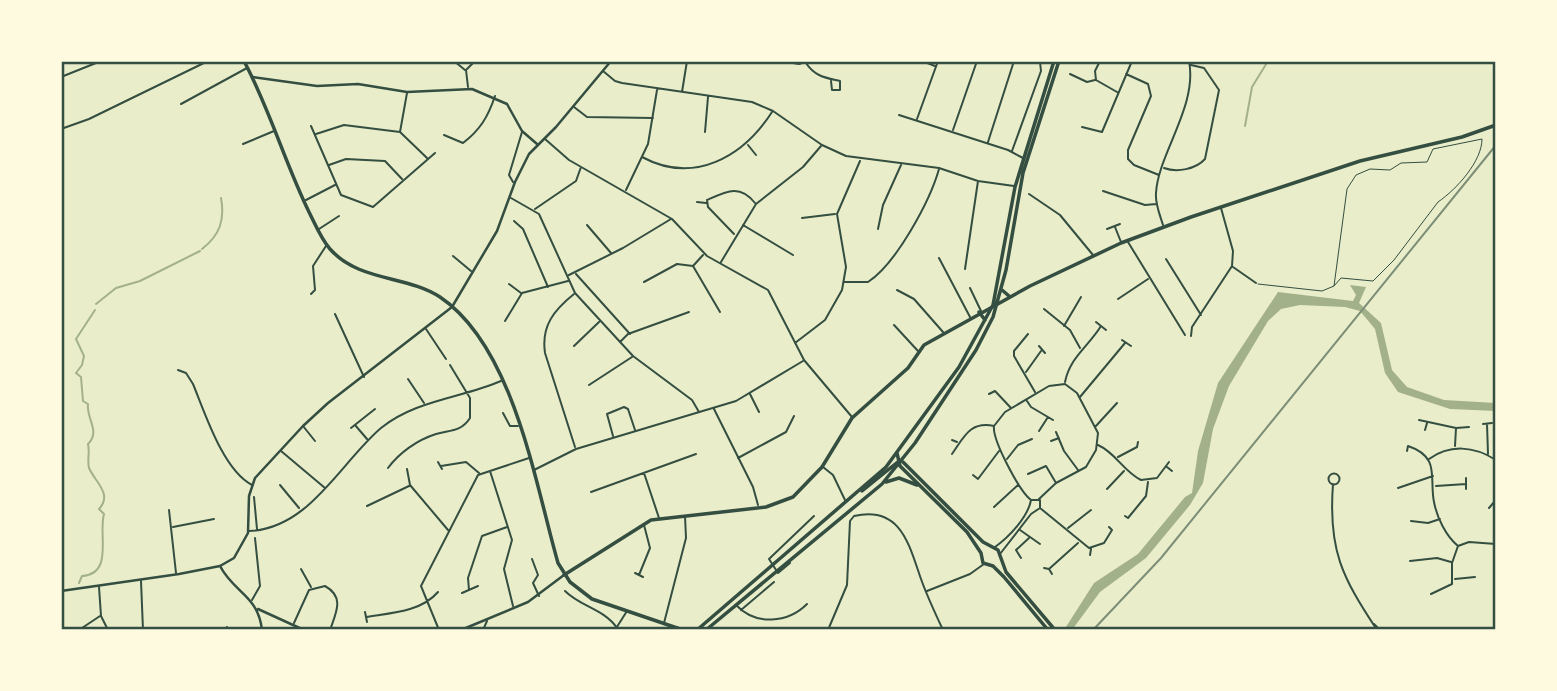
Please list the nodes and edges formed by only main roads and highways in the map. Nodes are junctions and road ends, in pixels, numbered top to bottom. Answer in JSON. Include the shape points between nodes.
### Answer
{"nodes":[{"id":1,"x":244,"y":61,"type":"edge"},
{"id":2,"x":1056,"y":63,"type":"edge"},
{"id":3,"x":1496,"y":125,"type":"edge"},
{"id":4,"x":1017,"y":187,"type":"junction"},
{"id":5,"x":1002,"y":288,"type":"junction"},
{"id":6,"x":1009,"y":296,"type":"junction"},
{"id":7,"x":998,"y":302,"type":"junction"},
{"id":8,"x":993,"y":305,"type":"junction"},
{"id":9,"x":980,"y":312,"type":"junction"},
{"id":10,"x":985,"y":322,"type":"junction"},
{"id":11,"x":897,"y":453,"type":"junction"},
{"id":12,"x":900,"y":463,"type":"junction"},
{"id":13,"x":882,"y":484,"type":"junction"},
{"id":14,"x":922,"y":488,"type":"junction"},
{"id":15,"x":857,"y":494,"type":"junction"},
{"id":16,"x":992,"y":547,"type":"junction"},
{"id":17,"x":981,"y":553,"type":"junction"},
{"id":18,"x":1000,"y":560,"type":"junction"},
{"id":19,"x":993,"y":566,"type":"junction"},
{"id":20,"x":774,"y":568,"type":"junction"},
{"id":21,"x":564,"y":575,"type":"junction"},
{"id":22,"x":1048,"y":628,"type":"edge"},
{"id":23,"x":680,"y":629,"type":"edge"},
{"id":24,"x":697,"y":630,"type":"edge"},
{"id":25,"x":706,"y":630,"type":"edge"},
{"id":26,"x":1055,"y":630,"type":"edge"}],
"edges":[{"from":1,"to":21,"type":"main road","via":[[327,245],[368,273],[432,292],[452,307],[486,351],[519,425]]},
{"from":2,"to":4,"type":"main road"},
{"from":2,"to":4,"type":"main road"},
{"from":3,"to":6,"type":"main road","via":[[1360,161],[1164,226]]},
{"from":4,"to":5,"type":"main road"},
{"from":4,"to":8,"type":"main road"},
{"from":5,"to":6,"type":"main road"},
{"from":5,"to":7,"type":"main road"},
{"from":6,"to":7,"type":"main road"},
{"from":7,"to":8,"type":"main road"},
{"from":7,"to":12,"type":"main road","via":[[976,350]]},
{"from":8,"to":9,"type":"main road"},
{"from":8,"to":10,"type":"main road"},
{"from":9,"to":10,"type":"main road"},
{"from":9,"to":21,"type":"main road","via":[[918,351],[908,368],[852,418],[822,467],[793,498],[758,508],[643,524]]},
{"from":10,"to":11,"type":"main road","via":[[959,368]]},
{"from":11,"to":12,"type":"main road"},
{"from":11,"to":15,"type":"main road"},
{"from":12,"to":13,"type":"main road"},
{"from":12,"to":14,"type":"main road"},
{"from":12,"to":15,"type":"main road"},
{"from":12,"to":16,"type":"main road"},
{"from":13,"to":14,"type":"main road","via":[[899,478]]},
{"from":13,"to":20,"type":"main road"},
{"from":14,"to":17,"type":"main road","via":[[967,532]]},
{"from":15,"to":20,"type":"main road"},
{"from":16,"to":17,"type":"main road"},
{"from":16,"to":18,"type":"main road"},
{"from":17,"to":19,"type":"main road","via":[[984,564]]},
{"from":18,"to":19,"type":"main road"},
{"from":18,"to":22,"type":"main road"},
{"from":19,"to":22,"type":"main road"},
{"from":20,"to":24,"type":"main road"},
{"from":20,"to":25,"type":"main road"},
{"from":21,"to":23,"type":"main road","via":[[592,599]]},
{"from":22,"to":26,"type":"main road"}]}
